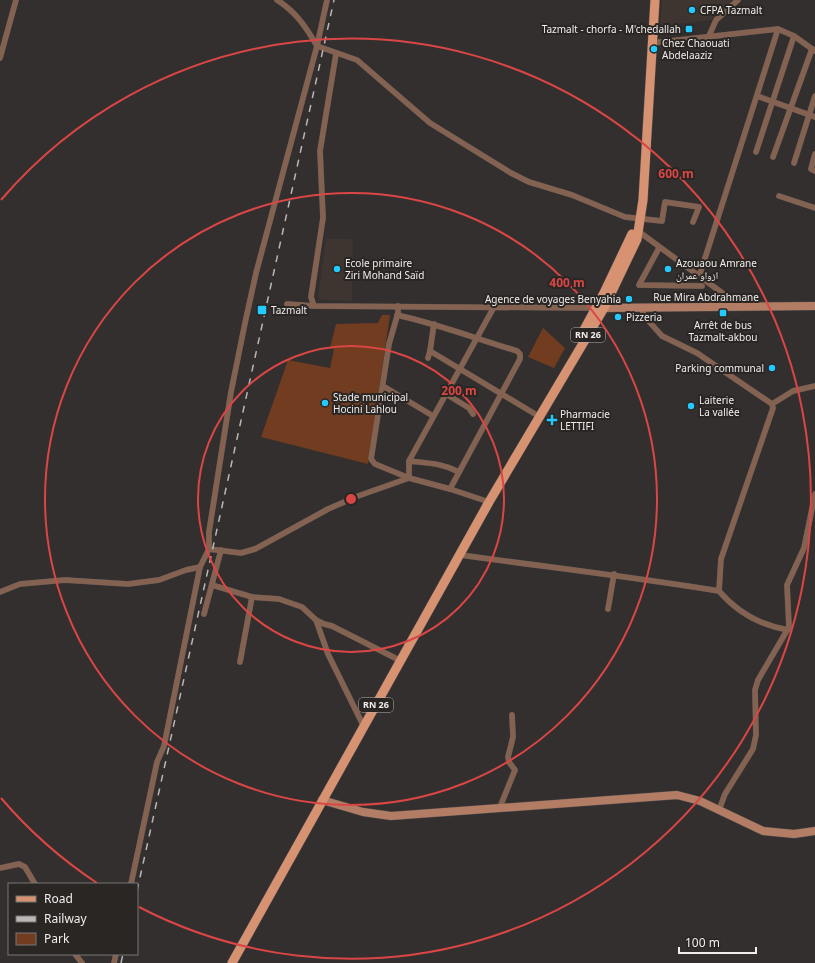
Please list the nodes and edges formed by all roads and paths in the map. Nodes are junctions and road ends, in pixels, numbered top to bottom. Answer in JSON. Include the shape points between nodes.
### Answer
{"nodes":[{"id":1,"x":16,"y":0,"type":"edge"},
{"id":2,"x":277,"y":0,"type":"edge"},
{"id":3,"x":327,"y":0,"type":"edge"},
{"id":4,"x":655,"y":0,"type":"edge"},
{"id":5,"x":738,"y":0,"type":"edge"},
{"id":6,"x":778,"y":29,"type":"junction"},
{"id":7,"x":708,"y":36,"type":"junction"},
{"id":8,"x":794,"y":36,"type":"junction"},
{"id":9,"x":652,"y":43,"type":"junction"},
{"id":10,"x":317,"y":46,"type":"junction"},
{"id":11,"x":813,"y":50,"type":"edge"},
{"id":12,"x":336,"y":54,"type":"junction"},
{"id":13,"x":0,"y":58,"type":"edge"},
{"id":14,"x":757,"y":96,"type":"junction"},
{"id":15,"x":815,"y":96,"type":"edge"},
{"id":16,"x":774,"y":102,"type":"junction"},
{"id":17,"x":790,"y":108,"type":"junction"},
{"id":18,"x":808,"y":115,"type":"junction"},
{"id":19,"x":815,"y":117,"type":"edge"},
{"id":20,"x":756,"y":152,"type":"dead end"},
{"id":21,"x":815,"y":154,"type":"edge"},
{"id":22,"x":773,"y":157,"type":"dead end"},
{"id":23,"x":794,"y":163,"type":"dead end"},
{"id":24,"x":815,"y":171,"type":"edge"},
{"id":25,"x":779,"y":196,"type":"dead end"},
{"id":26,"x":815,"y":208,"type":"edge"},
{"id":27,"x":639,"y":218,"type":"junction"},
{"id":28,"x":693,"y":222,"type":"dead end"},
{"id":29,"x":638,"y":231,"type":"junction"},
{"id":30,"x":659,"y":248,"type":"junction"},
{"id":31,"x":699,"y":277,"type":"junction"},
{"id":32,"x":702,"y":286,"type":"dead end"},
{"id":33,"x":287,"y":304,"type":"dead end"},
{"id":34,"x":314,"y":306,"type":"junction"},
{"id":35,"x":398,"y":306,"type":"junction"},
{"id":36,"x":740,"y":306,"type":"junction"},
{"id":37,"x":815,"y":306,"type":"edge"},
{"id":38,"x":494,"y":307,"type":"junction"},
{"id":39,"x":641,"y":307,"type":"junction"},
{"id":40,"x":601,"y":308,"type":"junction"},
{"id":41,"x":397,"y":315,"type":"junction"},
{"id":42,"x":434,"y":324,"type":"junction"},
{"id":43,"x":476,"y":339,"type":"junction"},
{"id":44,"x":430,"y":351,"type":"junction"},
{"id":45,"x":428,"y":358,"type":"dead end"},
{"id":46,"x":460,"y":368,"type":"junction"},
{"id":47,"x":383,"y":386,"type":"junction"},
{"id":48,"x":815,"y":386,"type":"edge"},
{"id":49,"x":502,"y":393,"type":"junction"},
{"id":50,"x":446,"y":394,"type":"junction"},
{"id":51,"x":772,"y":404,"type":"junction"},
{"id":52,"x":473,"y":414,"type":"dead end"},
{"id":53,"x":535,"y":414,"type":"junction"},
{"id":54,"x":433,"y":416,"type":"junction"},
{"id":55,"x":521,"y":447,"type":"junction"},
{"id":56,"x":409,"y":461,"type":"junction"},
{"id":57,"x":459,"y":472,"type":"junction"},
{"id":58,"x":409,"y":478,"type":"junction"},
{"id":59,"x":450,"y":489,"type":"junction"},
{"id":60,"x":815,"y":494,"type":"edge"},
{"id":61,"x":489,"y":502,"type":"junction"},
{"id":62,"x":208,"y":548,"type":"junction"},
{"id":63,"x":221,"y":550,"type":"junction"},
{"id":64,"x":461,"y":555,"type":"junction"},
{"id":65,"x":200,"y":567,"type":"junction"},
{"id":66,"x":614,"y":574,"type":"junction"},
{"id":67,"x":212,"y":585,"type":"junction"},
{"id":68,"x":719,"y":591,"type":"junction"},
{"id":69,"x":0,"y":592,"type":"edge"},
{"id":70,"x":252,"y":597,"type":"junction"},
{"id":71,"x":608,"y":610,"type":"dead end"},
{"id":72,"x":204,"y":614,"type":"dead end"},
{"id":73,"x":316,"y":620,"type":"junction"},
{"id":74,"x":788,"y":630,"type":"junction"},
{"id":75,"x":240,"y":662,"type":"dead end"},
{"id":76,"x":401,"y":662,"type":"junction"},
{"id":77,"x":512,"y":714,"type":"dead end"},
{"id":78,"x":364,"y":727,"type":"junction"},
{"id":79,"x":322,"y":800,"type":"junction"},
{"id":80,"x":500,"y":807,"type":"junction"},
{"id":81,"x":719,"y":810,"type":"junction"},
{"id":82,"x":815,"y":831,"type":"edge"},
{"id":83,"x":0,"y":868,"type":"edge"},
{"id":84,"x":34,"y":883,"type":"edge"},
{"id":85,"x":131,"y":883,"type":"edge"},
{"id":86,"x":76,"y":955,"type":"edge"},
{"id":87,"x":82,"y":963,"type":"edge"},
{"id":88,"x":232,"y":963,"type":"edge"}],
"edges":[{"from":1,"to":13,"type":"street"},
{"from":2,"to":10,"type":"street","via":[[294,12]]},
{"from":3,"to":10,"type":"street"},
{"from":4,"to":9,"type":"main road","number":"RN 26"},
{"from":5,"to":7,"type":"street","via":[[716,20]]},
{"from":6,"to":7,"type":"street"},
{"from":6,"to":8,"type":"street"},
{"from":6,"to":14,"type":"street"},
{"from":7,"to":9,"type":"street"},
{"from":8,"to":11,"type":"street"},
{"from":8,"to":16,"type":"street"},
{"from":9,"to":27,"type":"main road","number":"RN 26","via":[[643,200]]},
{"from":10,"to":12,"type":"street"},
{"from":10,"to":62,"type":"street","via":[[245,323],[230,400]]},
{"from":11,"to":17,"type":"street"},
{"from":12,"to":27,"type":"street","via":[[357,60],[430,123],[511,173],[625,217]]},
{"from":12,"to":34,"type":"street","via":[[320,150],[323,218],[311,297]]},
{"from":14,"to":16,"type":"street"},
{"from":14,"to":31,"type":"street"},
{"from":15,"to":18,"type":"street"},
{"from":16,"to":17,"type":"street"},
{"from":16,"to":20,"type":"street"},
{"from":17,"to":18,"type":"street"},
{"from":17,"to":22,"type":"street"},
{"from":18,"to":19,"type":"street"},
{"from":18,"to":23,"type":"street"},
{"from":21,"to":24,"type":"street","via":[[811,169]]},
{"from":25,"to":26,"type":"street"},
{"from":27,"to":28,"type":"street","via":[[662,221],[665,202],[699,207]]},
{"from":27,"to":29,"type":"main road","number":"RN 26"},
{"from":27,"to":40,"type":"main road","number":"RN 26"},
{"from":29,"to":30,"type":"street"},
{"from":29,"to":40,"type":"main road","number":"RN 26","via":[[637,239]]},
{"from":30,"to":31,"type":"street"},
{"from":30,"to":32,"type":"street","via":[[639,285]]},
{"from":31,"to":36,"type":"street"},
{"from":33,"to":34,"type":"street"},
{"from":34,"to":35,"type":"street"},
{"from":35,"to":38,"type":"street"},
{"from":35,"to":41,"type":"street"},
{"from":36,"to":37,"type":"street","name":"Rue Mira Abdrahmane"},
{"from":36,"to":39,"type":"street","name":"Rue Mira Abdrahmane"},
{"from":38,"to":40,"type":"street"},
{"from":38,"to":43,"type":"street"},
{"from":39,"to":40,"type":"street","name":"Rue Mira Abdrahmane"},
{"from":39,"to":51,"type":"street","via":[[645,317],[662,336],[697,352]]},
{"from":40,"to":53,"type":"main road","number":"RN 26"},
{"from":40,"to":55,"type":"main road","number":"RN 26"},
{"from":41,"to":42,"type":"street"},
{"from":41,"to":47,"type":"street","via":[[389,344]]},
{"from":42,"to":43,"type":"street"},
{"from":42,"to":44,"type":"street"},
{"from":43,"to":46,"type":"street"},
{"from":43,"to":49,"type":"street","via":[[520,354],[520,359]]},
{"from":44,"to":45,"type":"street"},
{"from":44,"to":46,"type":"street"},
{"from":46,"to":49,"type":"street"},
{"from":46,"to":50,"type":"street"},
{"from":47,"to":54,"type":"street"},
{"from":47,"to":58,"type":"street","via":[[371,458],[376,464]]},
{"from":48,"to":51,"type":"street","via":[[793,391]]},
{"from":49,"to":53,"type":"street"},
{"from":49,"to":57,"type":"street"},
{"from":50,"to":52,"type":"street","via":[[469,408]]},
{"from":50,"to":54,"type":"street"},
{"from":51,"to":68,"type":"street","via":[[773,408],[721,559]]},
{"from":53,"to":55,"type":"main road","number":"RN 26"},
{"from":54,"to":56,"type":"street"},
{"from":55,"to":61,"type":"main road","number":"RN 26"},
{"from":56,"to":57,"type":"street","via":[[431,462]]},
{"from":56,"to":58,"type":"street"},
{"from":57,"to":59,"type":"street"},
{"from":58,"to":59,"type":"street"},
{"from":58,"to":63,"type":"street","via":[[328,509],[255,548],[241,553]]},
{"from":59,"to":61,"type":"street"},
{"from":60,"to":74,"type":"street","via":[[804,548],[787,585]]},
{"from":61,"to":64,"type":"main road","number":"RN 26"},
{"from":62,"to":63,"type":"street"},
{"from":62,"to":65,"type":"street"},
{"from":63,"to":67,"type":"street"},
{"from":64,"to":66,"type":"street","via":[[584,573]]},
{"from":64,"to":76,"type":"main road","number":"RN 26"},
{"from":65,"to":69,"type":"street","via":[[159,580],[128,584],[65,580],[20,584]]},
{"from":65,"to":85,"type":"street","via":[[164,746],[157,762]]},
{"from":66,"to":68,"type":"street"},
{"from":66,"to":71,"type":"street"},
{"from":67,"to":70,"type":"street"},
{"from":67,"to":72,"type":"street"},
{"from":68,"to":74,"type":"street","via":[[731,605],[746,616]]},
{"from":70,"to":73,"type":"street","via":[[279,599],[302,607]]},
{"from":70,"to":75,"type":"street"},
{"from":73,"to":76,"type":"street"},
{"from":73,"to":78,"type":"street","via":[[328,654]]},
{"from":74,"to":81,"type":"street","via":[[758,680],[754,702],[756,735],[753,749]]},
{"from":76,"to":78,"type":"main road","number":"RN 26"},
{"from":77,"to":80,"type":"street","via":[[513,738],[508,757],[515,770]]},
{"from":78,"to":79,"type":"main road","number":"RN 26"},
{"from":79,"to":80,"type":"street","via":[[362,812],[391,816]]},
{"from":79,"to":88,"type":"main road","number":"RN 26"},
{"from":80,"to":81,"type":"street","via":[[665,794],[692,799]]},
{"from":81,"to":82,"type":"street","via":[[763,831],[794,834]]},
{"from":83,"to":84,"type":"street","via":[[19,864],[25,867]]},
{"from":86,"to":87,"type":"street"}]}
